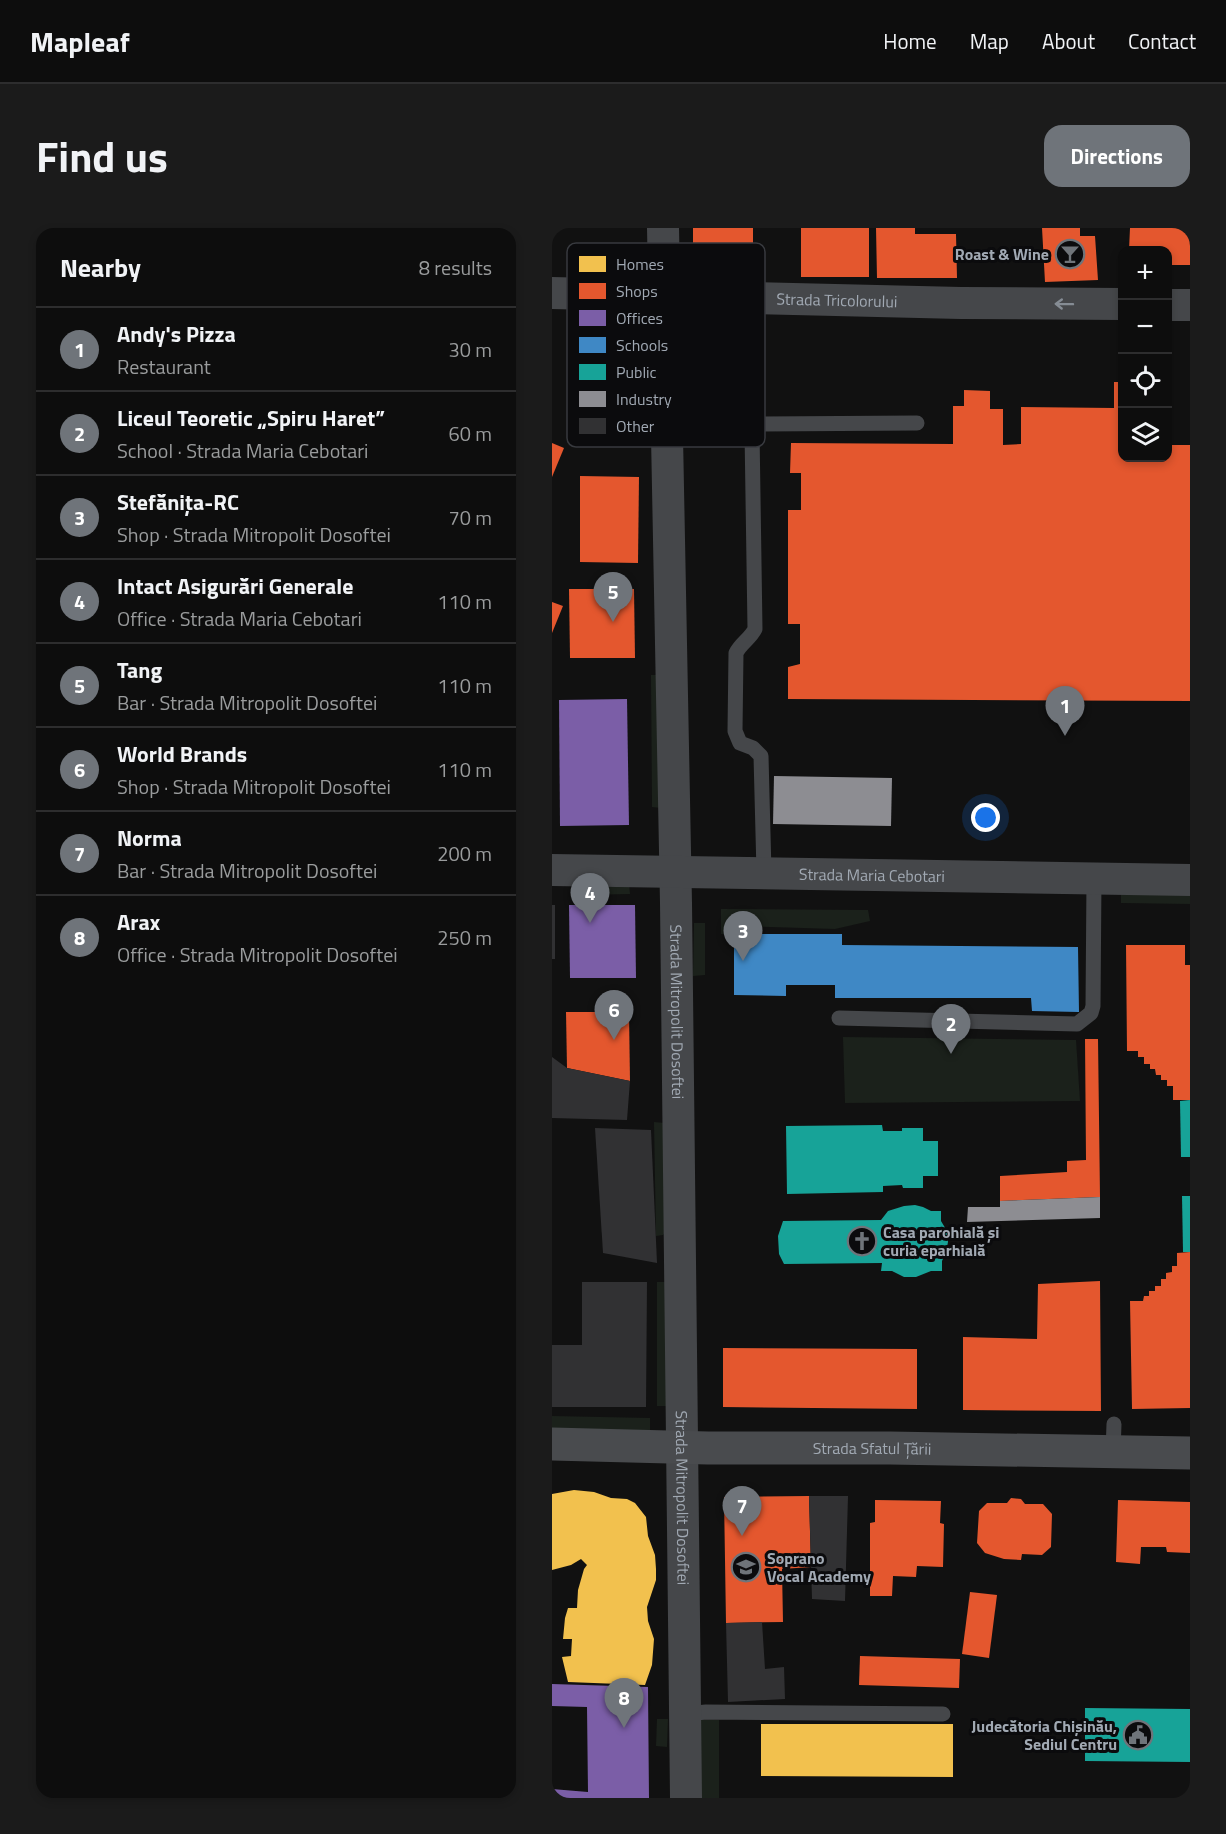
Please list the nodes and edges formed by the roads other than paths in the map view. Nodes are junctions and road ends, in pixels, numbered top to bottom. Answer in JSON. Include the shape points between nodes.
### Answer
{"nodes":[{"id":1,"x":663,"y":228,"type":"edge"},
{"id":2,"x":663,"y":243,"type":"edge"},
{"id":3,"x":552,"y":293,"type":"edge"},
{"id":4,"x":567,"y":293,"type":"edge"},
{"id":5,"x":765,"y":298,"type":"edge"},
{"id":6,"x":1118,"y":304,"type":"edge"},
{"id":7,"x":1172,"y":304,"type":"edge"},
{"id":8,"x":1190,"y":305,"type":"edge"},
{"id":9,"x":917,"y":423,"type":"dead end"},
{"id":10,"x":765,"y":424,"type":"edge"},
{"id":11,"x":668,"y":447,"type":"edge"},
{"id":12,"x":753,"y":447,"type":"edge"},
{"id":13,"x":552,"y":870,"type":"edge"},
{"id":14,"x":675,"y":871,"type":"junction"},
{"id":15,"x":764,"y":873,"type":"junction"},
{"id":16,"x":1094,"y":879,"type":"junction"},
{"id":17,"x":1190,"y":880,"type":"edge"},
{"id":18,"x":839,"y":1018,"type":"dead end"},
{"id":19,"x":552,"y":1444,"type":"edge"},
{"id":20,"x":682,"y":1447,"type":"junction"},
{"id":21,"x":1190,"y":1453,"type":"edge"},
{"id":22,"x":685,"y":1714,"type":"junction"},
{"id":23,"x":943,"y":1714,"type":"dead end"},
{"id":24,"x":686,"y":1798,"type":"edge"}],
"edges":[{"from":1,"to":2,"type":"street","name":"Strada Mitropolit Dosoftei"},
{"from":3,"to":4,"type":"street","name":"Strada Tricolorului"},
{"from":6,"to":5,"type":"street","name":"Strada Tricolorului","one_way":true},
{"from":7,"to":8,"type":"street"},
{"from":9,"to":10,"type":"lane"},
{"from":11,"to":14,"type":"street","name":"Strada Mitropolit Dosoftei"},
{"from":12,"to":15,"type":"lane","via":[[755,629],[736,653],[735,731],[740,743],[761,756]]},
{"from":13,"to":14,"type":"street","name":"Strada Maria Cebotari"},
{"from":14,"to":15,"type":"street","name":"Strada Maria Cebotari"},
{"from":14,"to":20,"type":"street","name":"Strada Mitropolit Dosoftei"},
{"from":15,"to":16,"type":"street","name":"Strada Maria Cebotari"},
{"from":16,"to":17,"type":"street","name":"Strada Maria Cebotari"},
{"from":16,"to":18,"type":"lane","via":[[1093,1006],[1091,1013],[1077,1024]]},
{"from":19,"to":20,"type":"main road","name":"Strada Sfatul Țării"},
{"from":20,"to":21,"type":"main road","name":"Strada Sfatul Țării","via":[[1113,1438]]},
{"from":20,"to":22,"type":"street","name":"Strada Mitropolit Dosoftei"},
{"from":22,"to":23,"type":"lane"},
{"from":22,"to":24,"type":"street","name":"Strada Mitropolit Dosoftei"}]}
